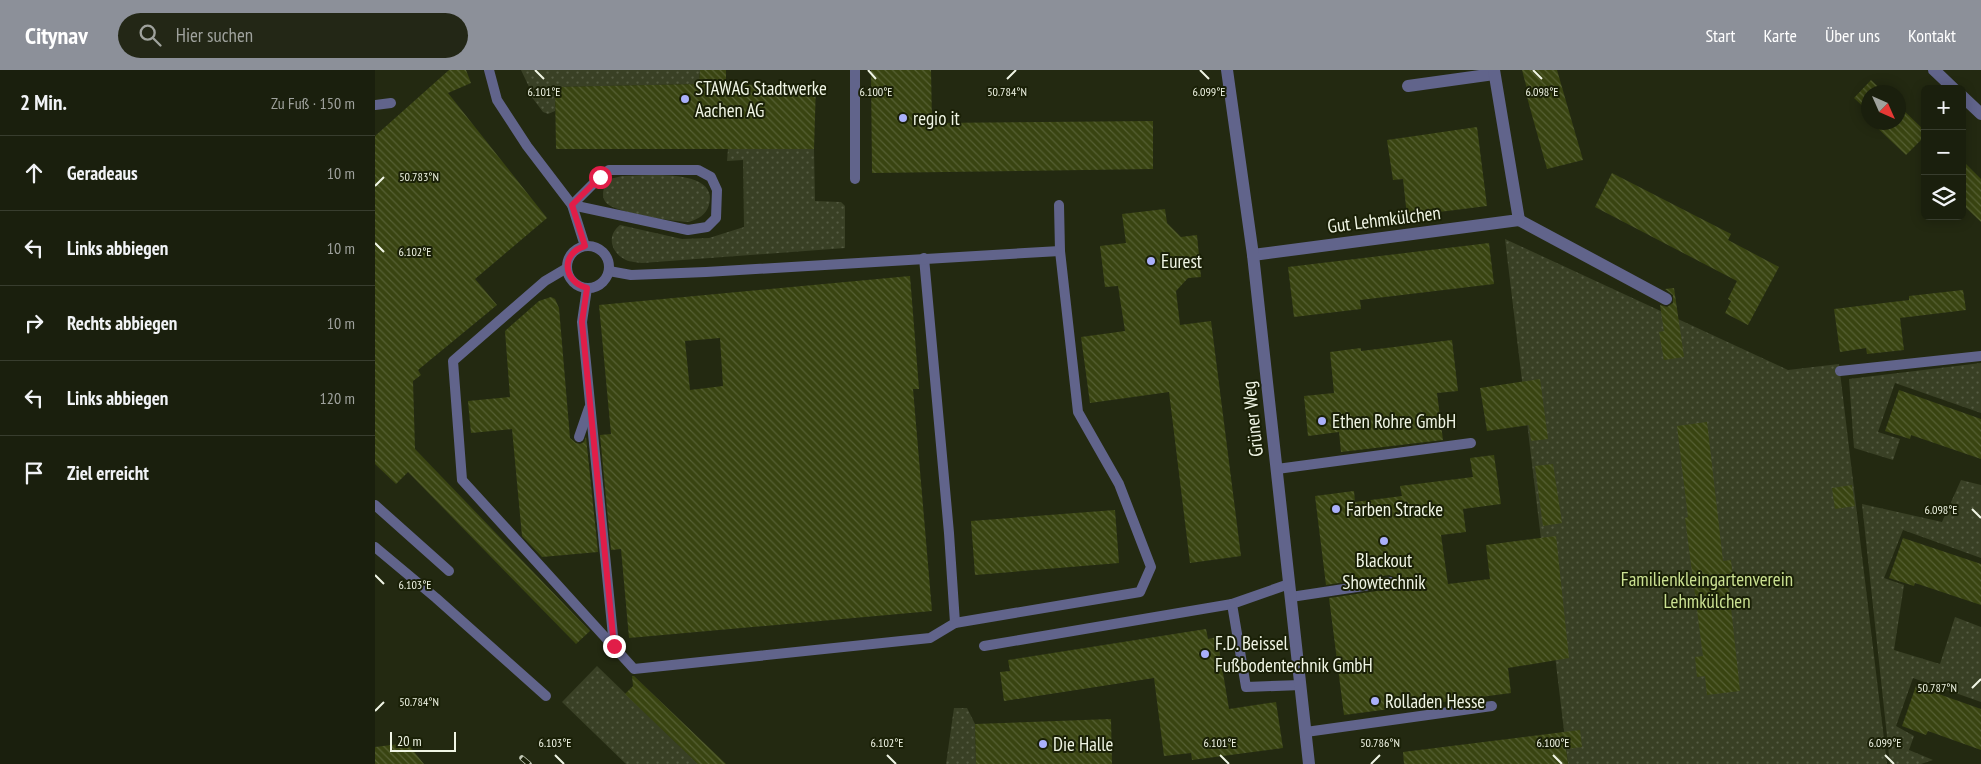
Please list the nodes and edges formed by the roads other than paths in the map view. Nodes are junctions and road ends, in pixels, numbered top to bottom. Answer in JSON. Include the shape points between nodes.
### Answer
{"nodes":[{"id":1,"x":489,"y":70,"type":"edge"},
{"id":2,"x":855,"y":70,"type":"edge"},
{"id":3,"x":1227,"y":70,"type":"edge"},
{"id":4,"x":1934,"y":70,"type":"edge"},
{"id":5,"x":1494,"y":72,"type":"edge"},
{"id":6,"x":1950,"y":85,"type":"edge"},
{"id":7,"x":1408,"y":86,"type":"dead end"},
{"id":8,"x":1966,"y":100,"type":"edge"},
{"id":9,"x":391,"y":103,"type":"dead end"},
{"id":10,"x":375,"y":105,"type":"edge"},
{"id":11,"x":1981,"y":114,"type":"edge"},
{"id":12,"x":855,"y":179,"type":"dead end"},
{"id":13,"x":572,"y":205,"type":"junction"},
{"id":14,"x":1059,"y":205,"type":"dead end"},
{"id":15,"x":1519,"y":220,"type":"junction"},
{"id":16,"x":585,"y":246,"type":"junction"},
{"id":17,"x":1060,"y":250,"type":"junction"},
{"id":18,"x":1253,"y":255,"type":"junction"},
{"id":19,"x":924,"y":258,"type":"junction"},
{"id":20,"x":567,"y":268,"type":"junction"},
{"id":21,"x":609,"y":271,"type":"junction"},
{"id":22,"x":587,"y":288,"type":"junction"},
{"id":23,"x":1665,"y":299,"type":"dead end"},
{"id":24,"x":1981,"y":356,"type":"edge"},
{"id":25,"x":1840,"y":371,"type":"dead end"},
{"id":26,"x":590,"y":405,"type":"junction"},
{"id":27,"x":579,"y":437,"type":"dead end"},
{"id":28,"x":1471,"y":444,"type":"dead end"},
{"id":29,"x":1277,"y":469,"type":"junction"},
{"id":30,"x":375,"y":505,"type":"edge"},
{"id":31,"x":375,"y":547,"type":"edge"},
{"id":32,"x":449,"y":572,"type":"dead end"},
{"id":33,"x":1390,"y":582,"type":"dead end"},
{"id":34,"x":1290,"y":590,"type":"junction"},
{"id":35,"x":1232,"y":604,"type":"junction"},
{"id":36,"x":955,"y":623,"type":"junction"},
{"id":37,"x":614,"y":646,"type":"junction"},
{"id":38,"x":984,"y":646,"type":"dead end"},
{"id":39,"x":1301,"y":685,"type":"junction"},
{"id":40,"x":546,"y":696,"type":"dead end"},
{"id":41,"x":1492,"y":706,"type":"dead end"},
{"id":42,"x":1306,"y":732,"type":"junction"},
{"id":43,"x":1309,"y":764,"type":"edge"}],
"edges":[{"from":1,"to":13,"type":"lane","via":[[497,100]]},
{"from":2,"to":12,"type":"lane"},
{"from":3,"to":18,"type":"street","name":"Grüner Weg"},
{"from":4,"to":6,"type":"street"},
{"from":5,"to":7,"type":"street"},
{"from":5,"to":15,"type":"street"},
{"from":8,"to":11,"type":"street"},
{"from":9,"to":10,"type":"lane"},
{"from":13,"to":13,"type":"lane","via":[[688,230],[707,227],[716,218],[717,190],[711,177],[698,170],[609,170]]},
{"from":13,"to":16,"type":"lane"},
{"from":14,"to":17,"type":"lane"},
{"from":15,"to":18,"type":"street","name":"Gut Lehmkülchen"},
{"from":15,"to":23,"type":"street"},
{"from":16,"to":20,"type":"lane","via":[[570,256]]},
{"from":16,"to":21,"type":"lane","via":[[603,252]]},
{"from":17,"to":19,"type":"lane"},
{"from":17,"to":36,"type":"lane","via":[[1078,412],[1119,484],[1151,567],[1141,592]]},
{"from":18,"to":29,"type":"street","name":"Grüner Weg"},
{"from":19,"to":21,"type":"lane","via":[[669,274],[631,275]]},
{"from":19,"to":36,"type":"lane"},
{"from":20,"to":22,"type":"lane","via":[[571,279]]},
{"from":20,"to":37,"type":"lane","via":[[545,281],[453,361],[462,480]]},
{"from":21,"to":22,"type":"lane","via":[[603,282]]},
{"from":22,"to":26,"type":"lane","via":[[582,322]]},
{"from":24,"to":25,"type":"lane"},
{"from":26,"to":27,"type":"lane"},
{"from":26,"to":37,"type":"lane"},
{"from":28,"to":29,"type":"lane"},
{"from":29,"to":34,"type":"street","name":"Grüner Weg"},
{"from":30,"to":32,"type":"lane"},
{"from":31,"to":40,"type":"lane"},
{"from":33,"to":34,"type":"lane"},
{"from":34,"to":35,"type":"lane"},
{"from":34,"to":39,"type":"street","name":"Grüner Weg"},
{"from":35,"to":38,"type":"lane"},
{"from":35,"to":39,"type":"lane","via":[[1246,687]]},
{"from":36,"to":37,"type":"lane","via":[[930,638],[633,669]]},
{"from":39,"to":42,"type":"street","name":"Grüner Weg"},
{"from":41,"to":42,"type":"lane"},
{"from":42,"to":43,"type":"street","name":"Grüner Weg"}]}
